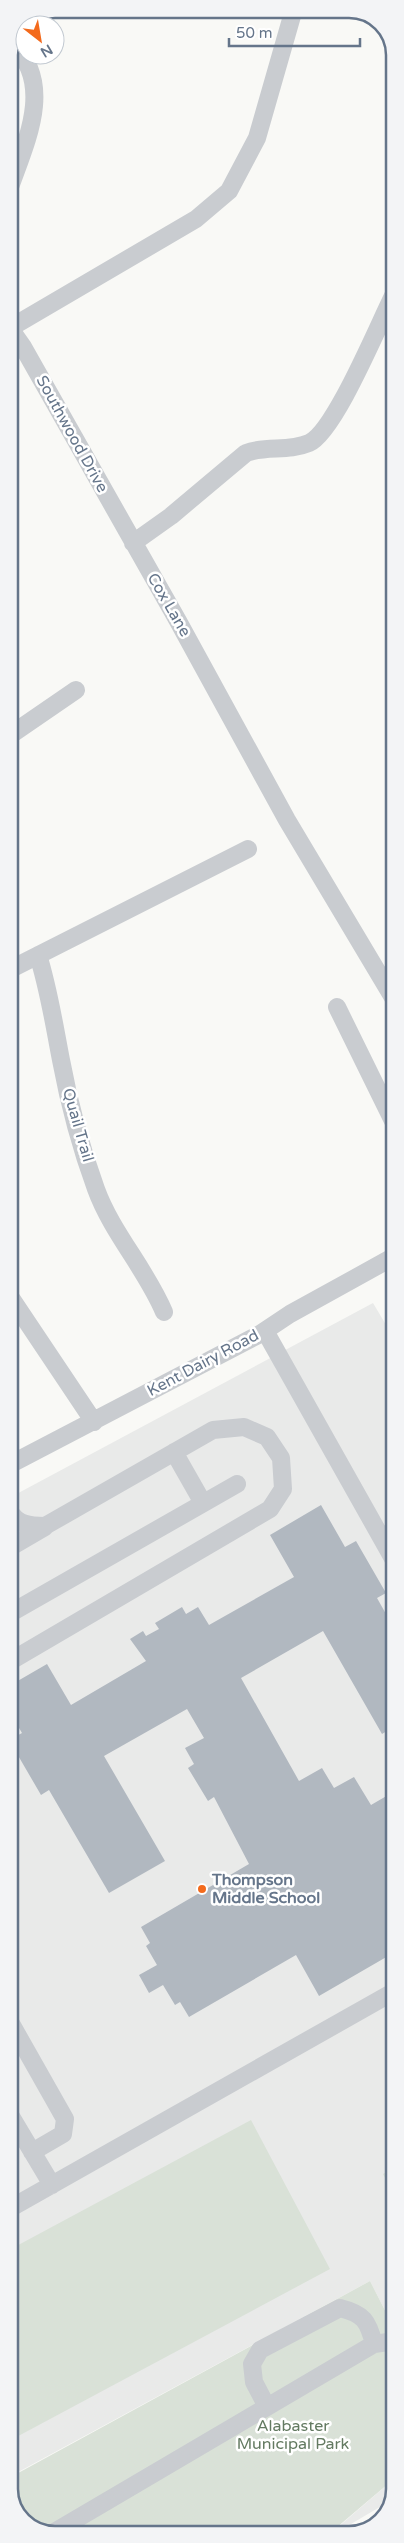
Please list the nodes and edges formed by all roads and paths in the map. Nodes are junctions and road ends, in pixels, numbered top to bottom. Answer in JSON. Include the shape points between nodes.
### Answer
{"nodes":[{"id":1,"x":291,"y":18,"type":"edge"},
{"id":2,"x":17,"y":51,"type":"edge"},
{"id":3,"x":17,"y":166,"type":"edge"},
{"id":4,"x":386,"y":311,"type":"edge"},
{"id":5,"x":17,"y":323,"type":"edge"},
{"id":6,"x":17,"y":339,"type":"edge"},
{"id":7,"x":133,"y":543,"type":"junction"},
{"id":8,"x":76,"y":690,"type":"dead end"},
{"id":9,"x":17,"y":730,"type":"edge"},
{"id":10,"x":248,"y":849,"type":"dead end"},
{"id":11,"x":38,"y":955,"type":"junction"},
{"id":12,"x":17,"y":966,"type":"edge"},
{"id":13,"x":386,"y":986,"type":"edge"},
{"id":14,"x":337,"y":1007,"type":"dead end"},
{"id":15,"x":386,"y":1107,"type":"edge"},
{"id":16,"x":386,"y":1261,"type":"edge"},
{"id":17,"x":18,"y":1308,"type":"edge"},
{"id":18,"x":164,"y":1312,"type":"dead end"},
{"id":19,"x":265,"y":1331,"type":"junction"},
{"id":20,"x":94,"y":1422,"type":"junction"},
{"id":21,"x":174,"y":1452,"type":"junction"},
{"id":22,"x":18,"y":1461,"type":"edge"},
{"id":23,"x":237,"y":1484,"type":"dead end"},
{"id":24,"x":203,"y":1503,"type":"junction"},
{"id":25,"x":18,"y":1520,"type":"edge"},
{"id":26,"x":46,"y":1526,"type":"junction"},
{"id":27,"x":18,"y":1543,"type":"edge"},
{"id":28,"x":386,"y":1546,"type":"edge"},
{"id":29,"x":18,"y":1609,"type":"edge"},
{"id":30,"x":18,"y":1657,"type":"edge"},
{"id":31,"x":386,"y":1996,"type":"edge"},
{"id":32,"x":18,"y":2036,"type":"edge"},
{"id":33,"x":18,"y":2128,"type":"edge"},
{"id":34,"x":32,"y":2152,"type":"junction"},
{"id":35,"x":52,"y":2185,"type":"junction"},
{"id":36,"x":18,"y":2204,"type":"edge"},
{"id":37,"x":386,"y":2343,"type":"edge"},
{"id":38,"x":374,"y":2344,"type":"junction"},
{"id":39,"x":267,"y":2407,"type":"junction"},
{"id":40,"x":66,"y":2525,"type":"edge"}],
"edges":[{"from":1,"to":5,"type":"street","via":[[257,138],[229,191],[196,219]]},
{"from":2,"to":3,"type":"street","via":[[30,69],[35,102]]},
{"from":4,"to":7,"type":"street","via":[[356,373],[317,439],[286,450],[246,453]]},
{"from":6,"to":7,"type":"street","name":"Southwood Drive"},
{"from":7,"to":13,"type":"street","name":"Cox Lane","via":[[287,820]]},
{"from":8,"to":9,"type":"street"},
{"from":10,"to":11,"type":"street"},
{"from":11,"to":12,"type":"street"},
{"from":11,"to":18,"type":"street","name":"Quail Trail","via":[[69,1096],[96,1189],[113,1224],[153,1286]]},
{"from":14,"to":15,"type":"street"},
{"from":16,"to":19,"type":"street","name":"Kent Dairy Road"},
{"from":17,"to":20,"type":"street"},
{"from":19,"to":20,"type":"street","name":"Kent Dairy Road"},
{"from":19,"to":28,"type":"street"},
{"from":20,"to":22,"type":"street","name":"Kent Dairy Road"},
{"from":21,"to":24,"type":"street"},
{"from":21,"to":26,"type":"street"},
{"from":21,"to":30,"type":"street","via":[[213,1430],[244,1427],[266,1437],[281,1458],[283,1489],[270,1509]]},
{"from":23,"to":24,"type":"street"},
{"from":24,"to":29,"type":"street"},
{"from":25,"to":26,"type":"street","via":[[26,1526]]},
{"from":26,"to":27,"type":"street"},
{"from":31,"to":35,"type":"street"},
{"from":32,"to":34,"type":"street","via":[[65,2119],[63,2134]]},
{"from":33,"to":34,"type":"street"},
{"from":34,"to":35,"type":"street"},
{"from":35,"to":36,"type":"street"},
{"from":37,"to":38,"type":"street"},
{"from":38,"to":39,"type":"street"},
{"from":38,"to":39,"type":"street","via":[[370,2327],[358,2313],[340,2308],[260,2350],[252,2364],[254,2382]]},
{"from":39,"to":40,"type":"street"}]}
